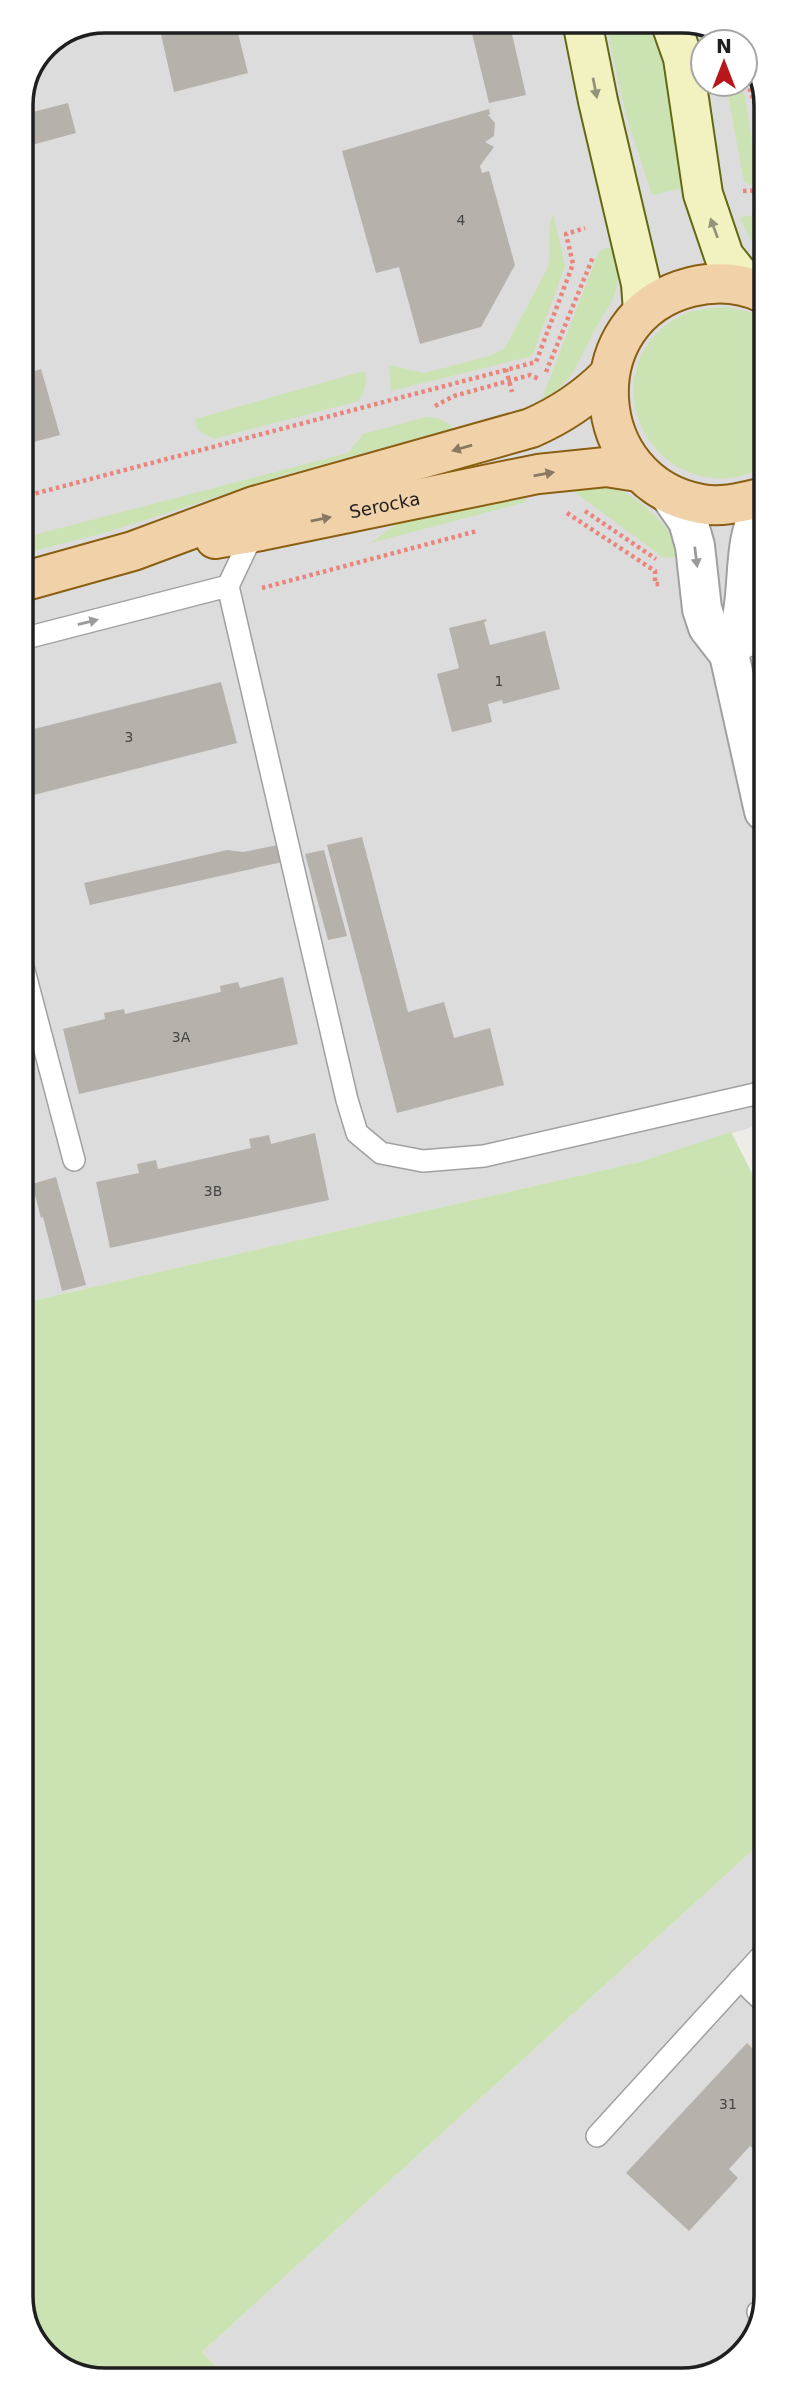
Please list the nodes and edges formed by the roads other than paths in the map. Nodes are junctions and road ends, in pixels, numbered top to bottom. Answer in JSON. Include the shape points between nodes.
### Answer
{"nodes":[{"id":1,"x":584,"y":33,"type":"edge"},
{"id":2,"x":674,"y":33,"type":"edge"},
{"id":3,"x":754,"y":288,"type":"edge"},
{"id":4,"x":754,"y":290,"type":"edge"},
{"id":5,"x":643,"y":312,"type":"junction"},
{"id":6,"x":608,"y":376,"type":"junction"},
{"id":7,"x":638,"y":472,"type":"junction"},
{"id":8,"x":670,"y":495,"type":"junction"},
{"id":9,"x":754,"y":501,"type":"edge"},
{"id":10,"x":754,"y":522,"type":"edge"},
{"id":11,"x":261,"y":531,"type":"junction"},
{"id":12,"x":133,"y":551,"type":"junction"},
{"id":13,"x":33,"y":579,"type":"edge"},
{"id":14,"x":229,"y":591,"type":"junction"},
{"id":15,"x":33,"y":636,"type":"edge"},
{"id":16,"x":754,"y":643,"type":"edge"},
{"id":17,"x":729,"y":654,"type":"junction"},
{"id":18,"x":754,"y":766,"type":"edge"},
{"id":19,"x":33,"y":1005,"type":"edge"},
{"id":20,"x":754,"y":1094,"type":"edge"},
{"id":21,"x":74,"y":1160,"type":"dead end"},
{"id":22,"x":754,"y":1964,"type":"edge"},
{"id":23,"x":740,"y":1979,"type":"junction"},
{"id":24,"x":754,"y":1992,"type":"edge"},
{"id":25,"x":597,"y":2136,"type":"dead end"}],
"edges":[{"from":1,"to":5,"type":"main road","one_way":true,"via":[[641,284]]},
{"from":3,"to":2,"type":"main road","one_way":true,"via":[[724,256],[709,215],[683,58]]},
{"from":4,"to":5,"type":"main road","via":[[711,283],[675,292]]},
{"from":5,"to":6,"type":"main road","via":[[620,341]]},
{"from":6,"to":7,"type":"main road","via":[[608,410],[618,443]]},
{"from":6,"to":12,"type":"main road","name":"Serocka","one_way":true,"via":[[559,416],[522,430],[254,506]]},
{"from":7,"to":8,"type":"main road"},
{"from":11,"to":7,"type":"main road","name":"Serocka","one_way":true,"via":[[532,476],[606,467]]},
{"from":8,"to":9,"type":"main road","via":[[702,505]]},
{"from":8,"to":17,"type":"street","one_way":true,"via":[[688,521],[708,627]]},
{"from":10,"to":17,"type":"street","via":[[742,619]]},
{"from":11,"to":12,"type":"main road","name":"Serocka"},
{"from":11,"to":14,"type":"lane","via":[[247,546]]},
{"from":12,"to":13,"type":"main road","name":"Serocka"},
{"from":15,"to":14,"type":"lane","one_way":true},
{"from":14,"to":20,"type":"lane","via":[[357,1133],[381,1153],[424,1161],[484,1156]]},
{"from":16,"to":17,"type":"lane"},
{"from":17,"to":18,"type":"street"},
{"from":19,"to":21,"type":"lane"},
{"from":22,"to":23,"type":"lane"},
{"from":23,"to":24,"type":"lane"},
{"from":23,"to":25,"type":"lane"}]}
